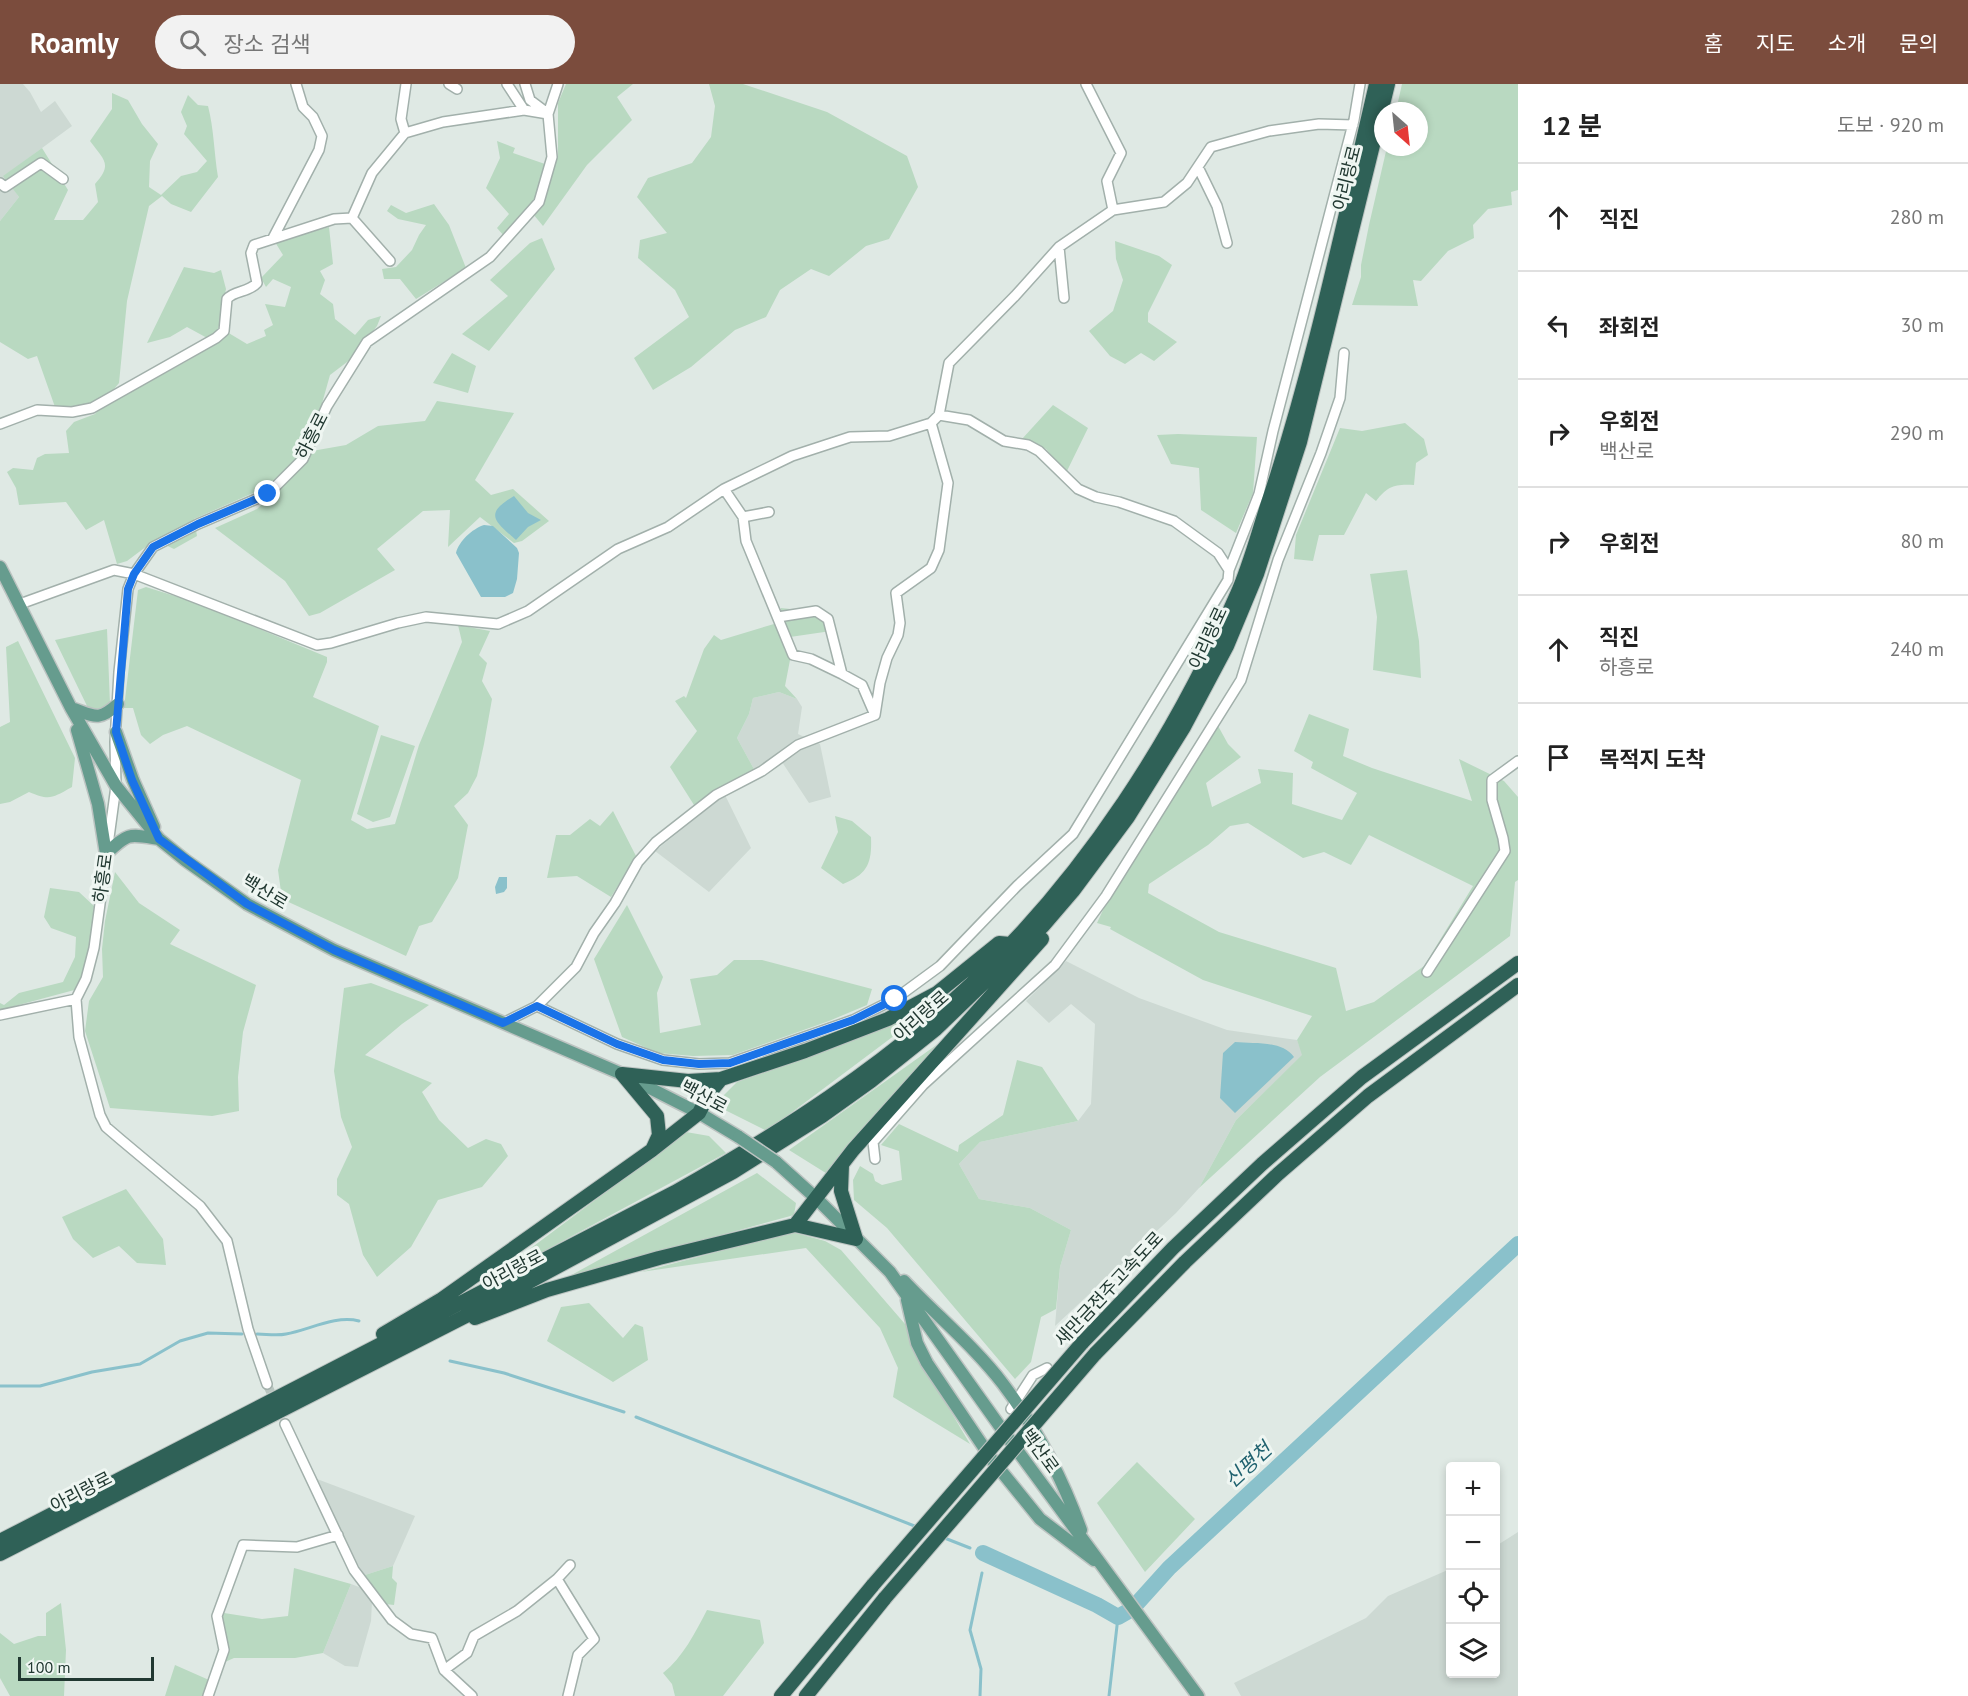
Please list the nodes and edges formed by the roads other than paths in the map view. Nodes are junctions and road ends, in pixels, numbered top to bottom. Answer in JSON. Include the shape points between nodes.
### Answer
{"nodes":[{"id":1,"x":296,"y":84,"type":"edge"},
{"id":2,"x":406,"y":84,"type":"edge"},
{"id":3,"x":507,"y":84,"type":"edge"},
{"id":4,"x":525,"y":84,"type":"edge"},
{"id":5,"x":558,"y":84,"type":"edge"},
{"id":6,"x":1086,"y":84,"type":"edge"},
{"id":7,"x":1360,"y":84,"type":"edge"},
{"id":8,"x":1376,"y":84,"type":"edge"},
{"id":9,"x":1388,"y":84,"type":"edge"},
{"id":10,"x":524,"y":110,"type":"junction"},
{"id":11,"x":548,"y":114,"type":"junction"},
{"id":12,"x":1353,"y":125,"type":"junction"},
{"id":13,"x":405,"y":133,"type":"junction"},
{"id":14,"x":1198,"y":167,"type":"junction"},
{"id":15,"x":63,"y":179,"type":"dead end"},
{"id":16,"x":0,"y":183,"type":"edge"},
{"id":17,"x":1113,"y":210,"type":"junction"},
{"id":18,"x":352,"y":218,"type":"junction"},
{"id":19,"x":273,"y":238,"type":"junction"},
{"id":20,"x":1227,"y":243,"type":"dead end"},
{"id":21,"x":1059,"y":247,"type":"junction"},
{"id":22,"x":390,"y":261,"type":"dead end"},
{"id":23,"x":1064,"y":298,"type":"dead end"},
{"id":24,"x":1344,"y":353,"type":"dead end"},
{"id":25,"x":939,"y":415,"type":"junction"},
{"id":26,"x":931,"y":423,"type":"junction"},
{"id":27,"x":0,"y":424,"type":"edge"},
{"id":28,"x":724,"y":489,"type":"junction"},
{"id":29,"x":769,"y":512,"type":"dead end"},
{"id":30,"x":743,"y":517,"type":"junction"},
{"id":31,"x":0,"y":567,"type":"edge"},
{"id":32,"x":1229,"y":570,"type":"junction"},
{"id":33,"x":134,"y":574,"type":"junction"},
{"id":34,"x":20,"y":604,"type":"junction"},
{"id":35,"x":778,"y":617,"type":"junction"},
{"id":36,"x":842,"y":674,"type":"junction"},
{"id":37,"x":118,"y":704,"type":"junction"},
{"id":38,"x":71,"y":708,"type":"junction"},
{"id":39,"x":875,"y":715,"type":"junction"},
{"id":40,"x":116,"y":732,"type":"junction"},
{"id":41,"x":1518,"y":760,"type":"edge"},
{"id":42,"x":116,"y":786,"type":"junction"},
{"id":43,"x":159,"y":839,"type":"junction"},
{"id":44,"x":106,"y":854,"type":"junction"},
{"id":45,"x":1043,"y":927,"type":"junction"},
{"id":46,"x":1010,"y":944,"type":"junction"},
{"id":47,"x":1518,"y":963,"type":"edge"},
{"id":48,"x":1427,"y":972,"type":"dead end"},
{"id":49,"x":1518,"y":985,"type":"edge"},
{"id":50,"x":76,"y":999,"type":"junction"},
{"id":51,"x":537,"y":1006,"type":"junction"},
{"id":52,"x":0,"y":1015,"type":"edge"},
{"id":53,"x":503,"y":1023,"type":"junction"},
{"id":54,"x":622,"y":1074,"type":"junction"},
{"id":55,"x":721,"y":1079,"type":"junction"},
{"id":56,"x":699,"y":1113,"type":"junction"},
{"id":57,"x":652,"y":1150,"type":"junction"},
{"id":58,"x":874,"y":1159,"type":"dead end"},
{"id":59,"x":842,"y":1165,"type":"junction"},
{"id":60,"x":817,"y":1199,"type":"junction"},
{"id":61,"x":795,"y":1225,"type":"junction"},
{"id":62,"x":856,"y":1239,"type":"junction"},
{"id":63,"x":890,"y":1272,"type":"junction"},
{"id":64,"x":905,"y":1293,"type":"junction"},
{"id":65,"x":464,"y":1317,"type":"junction"},
{"id":66,"x":359,"y":1356,"type":"junction"},
{"id":67,"x":1047,"y":1368,"type":"dead end"},
{"id":68,"x":267,"y":1384,"type":"tunnel mouth"},
{"id":69,"x":1013,"y":1405,"type":"junction"},
{"id":70,"x":285,"y":1425,"type":"tunnel mouth"},
{"id":71,"x":338,"y":1535,"type":"junction"},
{"id":72,"x":0,"y":1541,"type":"edge"},
{"id":73,"x":1085,"y":1543,"type":"junction"},
{"id":74,"x":0,"y":1554,"type":"edge"},
{"id":75,"x":570,"y":1564,"type":"dead end"},
{"id":76,"x":1104,"y":1568,"type":"junction"},
{"id":77,"x":557,"y":1580,"type":"junction"},
{"id":78,"x":444,"y":1670,"type":"junction"},
{"id":79,"x":208,"y":1696,"type":"edge"},
{"id":80,"x":472,"y":1696,"type":"edge"},
{"id":81,"x":568,"y":1696,"type":"edge"},
{"id":82,"x":781,"y":1696,"type":"edge"},
{"id":83,"x":806,"y":1696,"type":"edge"},
{"id":84,"x":1198,"y":1696,"type":"edge"}],
"edges":[{"from":1,"to":19,"type":"street","via":[[303,107],[322,136],[319,150]]},
{"from":2,"to":13,"type":"street","via":[[401,119]]},
{"from":3,"to":10,"type":"street"},
{"from":4,"to":11,"type":"street","via":[[530,100]]},
{"from":5,"to":11,"type":"street","name":"하흥로"},
{"from":6,"to":17,"type":"street","via":[[1121,153],[1107,181]]},
{"from":7,"to":12,"type":"street"},
{"from":8,"to":46,"type":"highway","name":"아리랑로","via":[[1287,447],[1238,592],[1187,695],[1134,786],[1045,905]]},
{"from":9,"to":45,"type":"highway","name":"아리랑로","via":[[1300,442],[1257,574],[1227,646],[1184,727],[1128,817]]},
{"from":10,"to":11,"type":"street"},
{"from":10,"to":13,"type":"street","via":[[443,122]]},
{"from":11,"to":33,"type":"street","name":"하흥로","via":[[552,157],[539,202],[490,257],[367,342],[327,406],[303,459],[268,494],[153,547]]},
{"from":12,"to":14,"type":"street","via":[[1319,124],[1269,131],[1212,147]]},
{"from":12,"to":32,"type":"street","via":[[1259,494]]},
{"from":13,"to":18,"type":"street","via":[[372,173]]},
{"from":14,"to":17,"type":"street","via":[[1187,183],[1164,202]]},
{"from":14,"to":20,"type":"street","via":[[1217,206]]},
{"from":15,"to":16,"type":"street","via":[[41,163],[5,187]]},
{"from":17,"to":21,"type":"street"},
{"from":18,"to":19,"type":"street","via":[[334,219]]},
{"from":18,"to":22,"type":"street"},
{"from":19,"to":27,"type":"street","via":[[254,245],[251,253],[257,283],[227,299],[224,331],[216,338],[92,408],[72,412],[37,410]]},
{"from":21,"to":23,"type":"street"},
{"from":21,"to":25,"type":"street","via":[[949,363]]},
{"from":24,"to":58,"type":"street","via":[[1340,398],[1278,560],[1242,680],[1106,896],[1055,964],[923,1085],[873,1142]]},
{"from":25,"to":26,"type":"street"},
{"from":25,"to":32,"type":"street","via":[[969,420],[1004,441],[1028,445],[1077,489],[1174,520],[1218,553]]},
{"from":26,"to":28,"type":"street","via":[[889,436],[850,437],[792,456]]},
{"from":26,"to":39,"type":"street","via":[[948,483],[939,549],[932,568],[897,593],[898,635],[886,658]]},
{"from":28,"to":30,"type":"street"},
{"from":28,"to":33,"type":"street","via":[[668,527],[618,549],[528,611],[498,624],[426,617],[317,645]]},
{"from":29,"to":30,"type":"street"},
{"from":30,"to":35,"type":"street","via":[[746,541]]},
{"from":31,"to":34,"type":"main road","name":"백산로"},
{"from":32,"to":51,"type":"street","via":[[1228,580],[1073,834],[940,966],[895,999],[853,1020],[730,1063],[699,1064],[663,1060],[617,1044]]},
{"from":33,"to":34,"type":"street","via":[[114,570]]},
{"from":33,"to":37,"type":"street","name":"하흥로","via":[[128,589]]},
{"from":34,"to":38,"type":"main road","name":"백산로"},
{"from":35,"to":36,"type":"street","via":[[793,655]]},
{"from":35,"to":36,"type":"street","via":[[816,611],[828,619]]},
{"from":36,"to":39,"type":"street","via":[[862,686]]},
{"from":37,"to":38,"type":"main road","via":[[99,717]]},
{"from":37,"to":40,"type":"street","name":"하흥로"},
{"from":38,"to":42,"type":"main road","name":"백산로"},
{"from":38,"to":44,"type":"main road","via":[[98,804]]},
{"from":39,"to":51,"type":"street","via":[[798,745],[762,771],[717,795],[656,842],[638,862],[576,967]]},
{"from":40,"to":42,"type":"street","name":"하흥로"},
{"from":40,"to":43,"type":"main road","via":[[132,780]]},
{"from":41,"to":48,"type":"street","via":[[1492,780],[1491,800],[1505,851]]},
{"from":42,"to":43,"type":"main road","name":"백산로"},
{"from":42,"to":44,"type":"street","name":"하흥로"},
{"from":43,"to":44,"type":"main road","via":[[126,836]]},
{"from":43,"to":53,"type":"main road","name":"백산로","via":[[247,904],[334,950]]},
{"from":44,"to":50,"type":"street","name":"하흥로","via":[[94,948]]},
{"from":45,"to":59,"type":"highway","via":[[1044,937]]},
{"from":45,"to":65,"type":"highway","name":"아리랑로","via":[[936,1029],[822,1116],[733,1172]]},
{"from":46,"to":55,"type":"highway","via":[[999,943],[938,993],[888,1018]]},
{"from":46,"to":66,"type":"highway","name":"아리랑로","via":[[925,1023],[769,1137],[675,1192]]},
{"from":47,"to":82,"type":"highway","name":"새만금전주고속도로","bridge":true,"via":[[1362,1077],[1173,1248],[1082,1343]]},
{"from":49,"to":83,"type":"highway","name":"새만금전주고속도로","bridge":true,"via":[[1368,1096],[1185,1262],[1095,1354]]},
{"from":50,"to":52,"type":"street"},
{"from":50,"to":68,"type":"street","via":[[79,1037],[100,1115],[120,1139],[200,1206],[227,1241],[248,1329]]},
{"from":51,"to":53,"type":"street"},
{"from":53,"to":54,"type":"main road","name":"백산로"},
{"from":54,"to":55,"type":"highway","via":[[688,1082]]},
{"from":54,"to":56,"type":"main road","name":"백산로"},
{"from":54,"to":57,"type":"highway","via":[[657,1116],[659,1135]]},
{"from":55,"to":56,"type":"highway"},
{"from":56,"to":57,"type":"highway"},
{"from":56,"to":60,"type":"main road","name":"백산로","bridge":true,"via":[[776,1162]]},
{"from":57,"to":66,"type":"highway","via":[[442,1299],[366,1345]]},
{"from":59,"to":60,"type":"highway"},
{"from":59,"to":62,"type":"highway","via":[[841,1191]]},
{"from":60,"to":61,"type":"highway"},
{"from":60,"to":62,"type":"main road","name":"백산로"},
{"from":61,"to":62,"type":"highway"},
{"from":61,"to":65,"type":"highway","via":[[547,1290],[477,1319]]},
{"from":62,"to":63,"type":"main road","name":"백산로"},
{"from":63,"to":64,"type":"main road","name":"백산로"},
{"from":63,"to":69,"type":"main road","via":[[902,1279],[965,1342],[1002,1383]]},
{"from":64,"to":73,"type":"main road","name":"백산로"},
{"from":64,"to":76,"type":"main road","via":[[917,1343],[927,1364],[1040,1519]]},
{"from":65,"to":74,"type":"highway","name":"아리랑로"},
{"from":66,"to":72,"type":"highway","name":"아리랑로"},
{"from":67,"to":69,"type":"street","via":[[1033,1375]]},
{"from":69,"to":73,"type":"main road","via":[[1040,1438],[1058,1471]]},
{"from":70,"to":71,"type":"street"},
{"from":71,"to":78,"type":"street","via":[[354,1570],[392,1620],[411,1634],[432,1638]]},
{"from":71,"to":79,"type":"street","via":[[297,1547],[243,1545],[217,1616],[224,1650]]},
{"from":73,"to":76,"type":"main road","name":"백산로"},
{"from":75,"to":77,"type":"street"},
{"from":76,"to":84,"type":"main road","name":"백산로"},
{"from":77,"to":78,"type":"street","via":[[517,1611],[474,1636],[467,1653]]},
{"from":77,"to":81,"type":"street","via":[[594,1639],[578,1655]]},
{"from":78,"to":80,"type":"street"}]}
